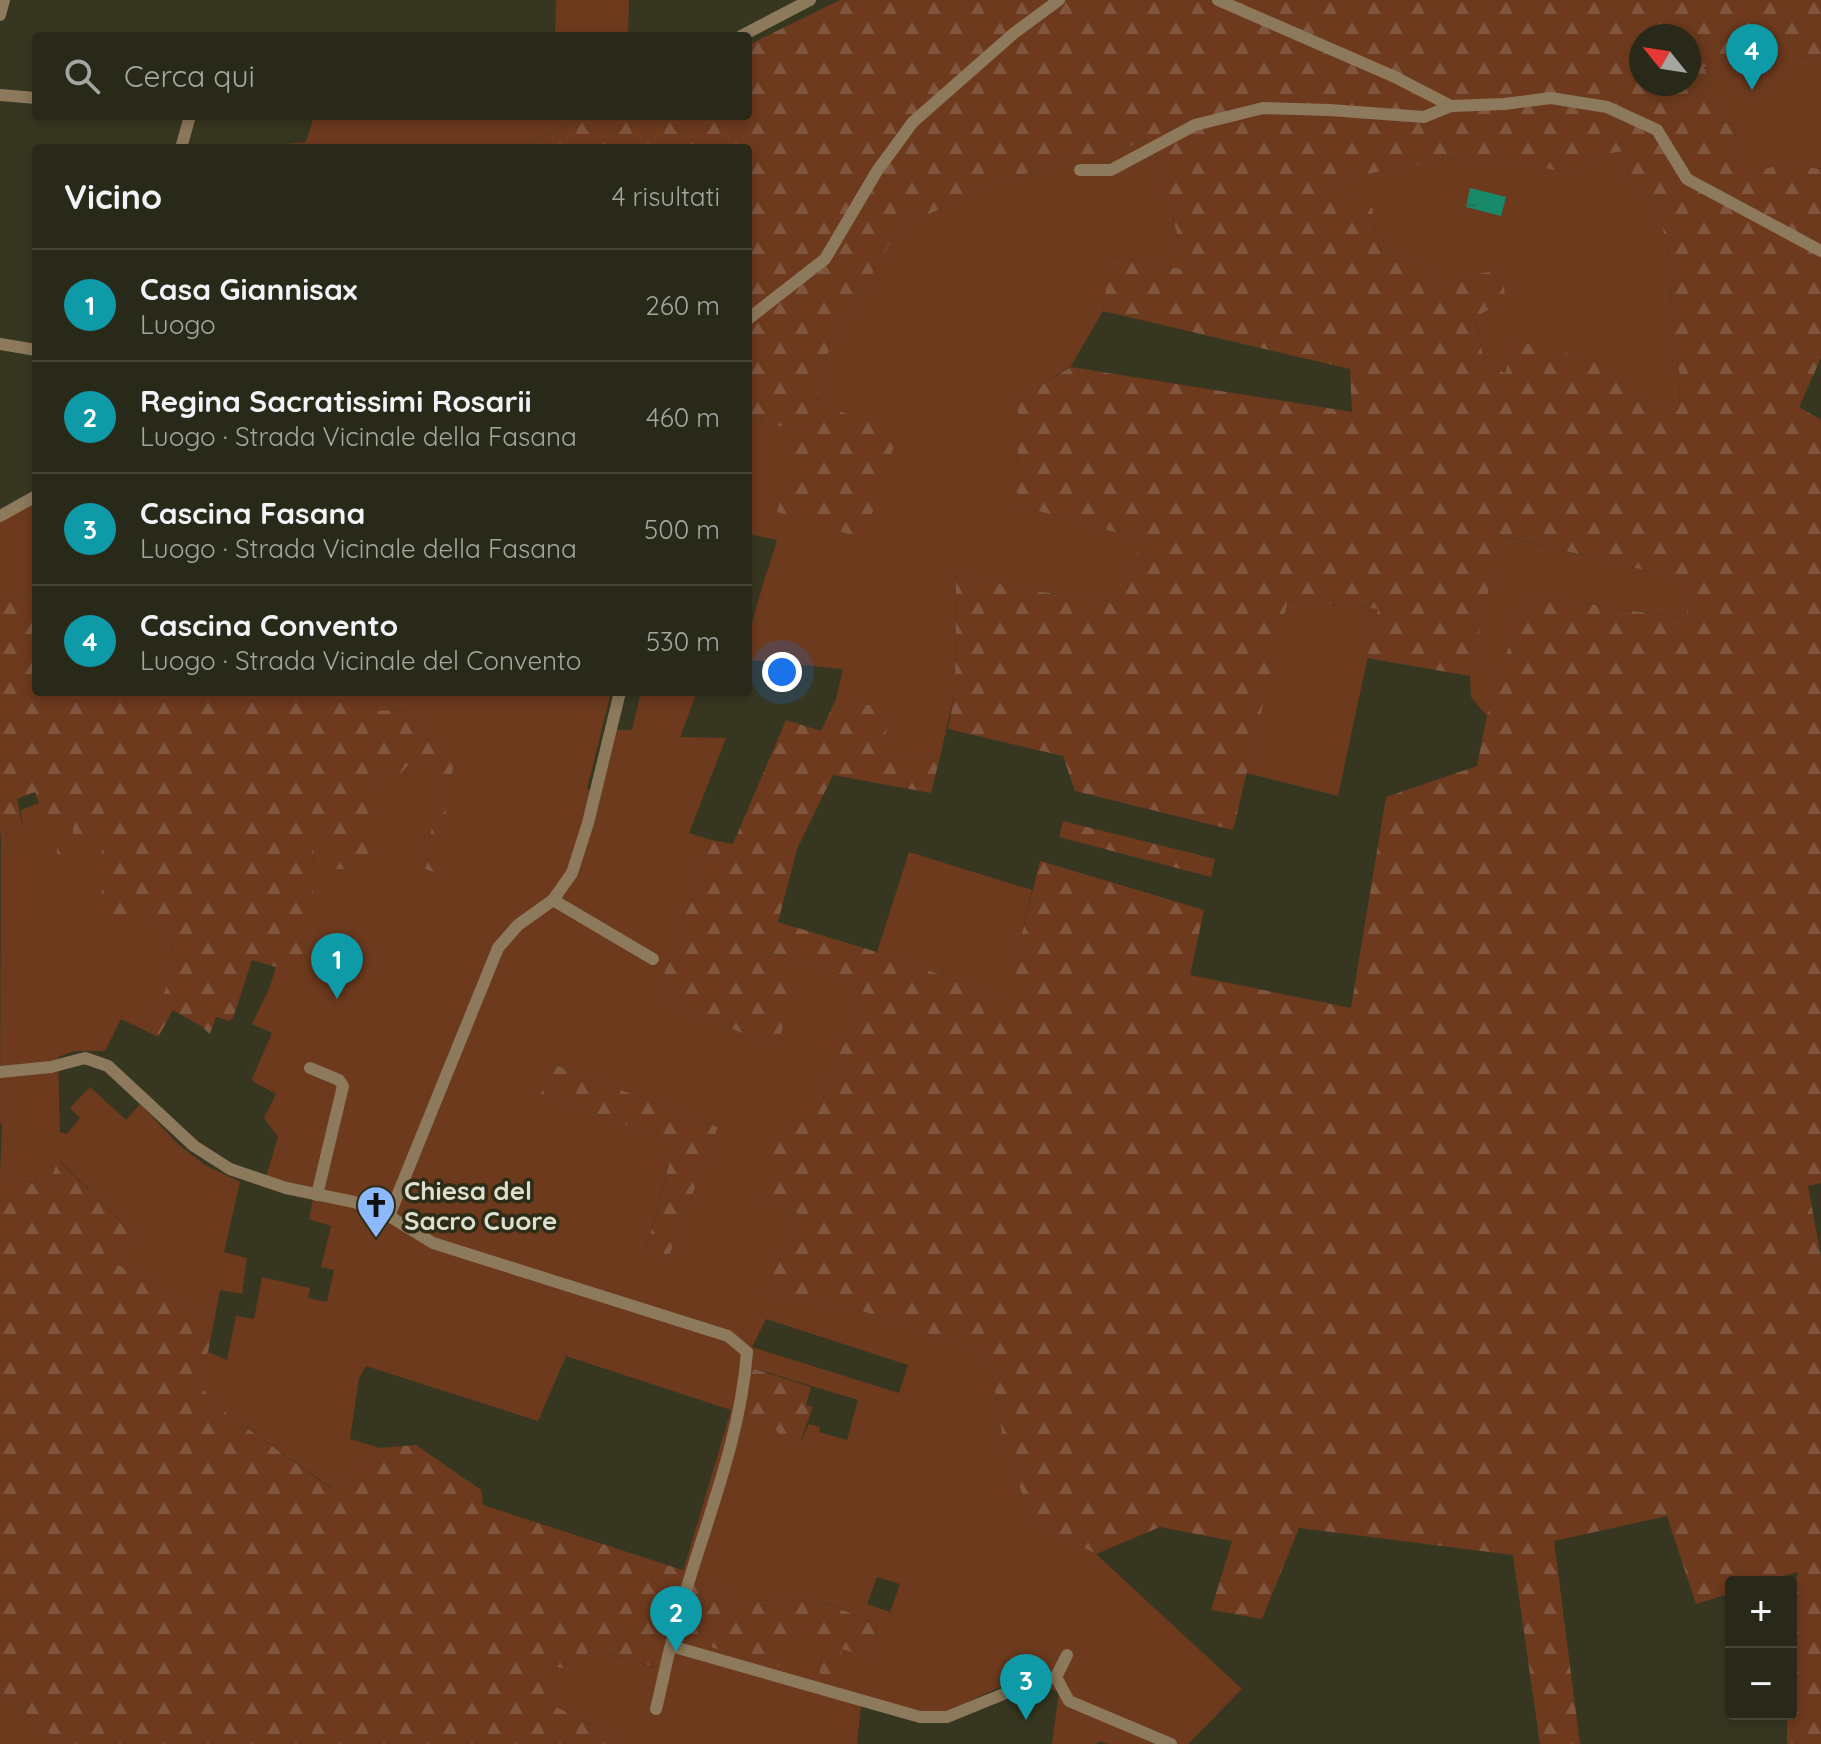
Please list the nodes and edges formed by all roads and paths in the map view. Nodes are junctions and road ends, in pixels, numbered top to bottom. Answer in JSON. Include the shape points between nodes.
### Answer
{"nodes":[{"id":1,"x":4,"y":0,"type":"edge"},
{"id":2,"x":810,"y":0,"type":"edge"},
{"id":3,"x":1059,"y":0,"type":"edge"},
{"id":4,"x":1218,"y":0,"type":"edge"},
{"id":5,"x":0,"y":15,"type":"edge"},
{"id":6,"x":749,"y":32,"type":"edge"},
{"id":7,"x":0,"y":95,"type":"edge"},
{"id":8,"x":32,"y":98,"type":"edge"},
{"id":9,"x":1451,"y":106,"type":"junction"},
{"id":10,"x":189,"y":120,"type":"edge"},
{"id":11,"x":182,"y":144,"type":"edge"},
{"id":12,"x":1080,"y":170,"type":"dead end"},
{"id":13,"x":1821,"y":251,"type":"edge"},
{"id":14,"x":752,"y":316,"type":"edge"},
{"id":15,"x":0,"y":344,"type":"edge"},
{"id":16,"x":32,"y":349,"type":"edge"},
{"id":17,"x":32,"y":498,"type":"edge"},
{"id":18,"x":0,"y":516,"type":"edge"},
{"id":19,"x":619,"y":696,"type":"edge"},
{"id":20,"x":553,"y":900,"type":"junction"},
{"id":21,"x":653,"y":959,"type":"dead end"},
{"id":22,"x":310,"y":1068,"type":"dead end"},
{"id":23,"x":0,"y":1072,"type":"edge"},
{"id":24,"x":317,"y":1195,"type":"junction"},
{"id":25,"x":389,"y":1216,"type":"junction"},
{"id":26,"x":671,"y":1646,"type":"junction"},
{"id":27,"x":1067,"y":1655,"type":"dead end"},
{"id":28,"x":1056,"y":1677,"type":"junction"},
{"id":29,"x":656,"y":1709,"type":"dead end"},
{"id":30,"x":1171,"y":1744,"type":"edge"}],
"edges":[{"from":1,"to":5,"type":"street"},
{"from":2,"to":6,"type":"street"},
{"from":3,"to":14,"type":"street","via":[[913,122],[825,259]]},
{"from":4,"to":9,"type":"street"},
{"from":7,"to":8,"type":"street"},
{"from":9,"to":12,"type":"street","via":[[1424,117],[1263,108],[1195,125],[1111,170]]},
{"from":9,"to":13,"type":"street","via":[[1551,98],[1607,107],[1657,130],[1687,179]]},
{"from":10,"to":11,"type":"street"},
{"from":15,"to":16,"type":"street"},
{"from":17,"to":18,"type":"street"},
{"from":19,"to":20,"type":"street","via":[[577,860]]},
{"from":20,"to":21,"type":"street"},
{"from":20,"to":25,"type":"street","via":[[518,925],[498,948]]},
{"from":22,"to":24,"type":"street","via":[[343,1086]]},
{"from":23,"to":24,"type":"street","via":[[85,1058],[108,1066],[194,1146],[230,1169]]},
{"from":24,"to":25,"type":"street"},
{"from":25,"to":26,"type":"street","via":[[433,1243],[728,1336],[747,1352],[733,1428]]},
{"from":26,"to":28,"type":"street","via":[[920,1717],[947,1717]]},
{"from":26,"to":29,"type":"street"},
{"from":27,"to":28,"type":"street"},
{"from":28,"to":30,"type":"street","via":[[1069,1701]]}]}
